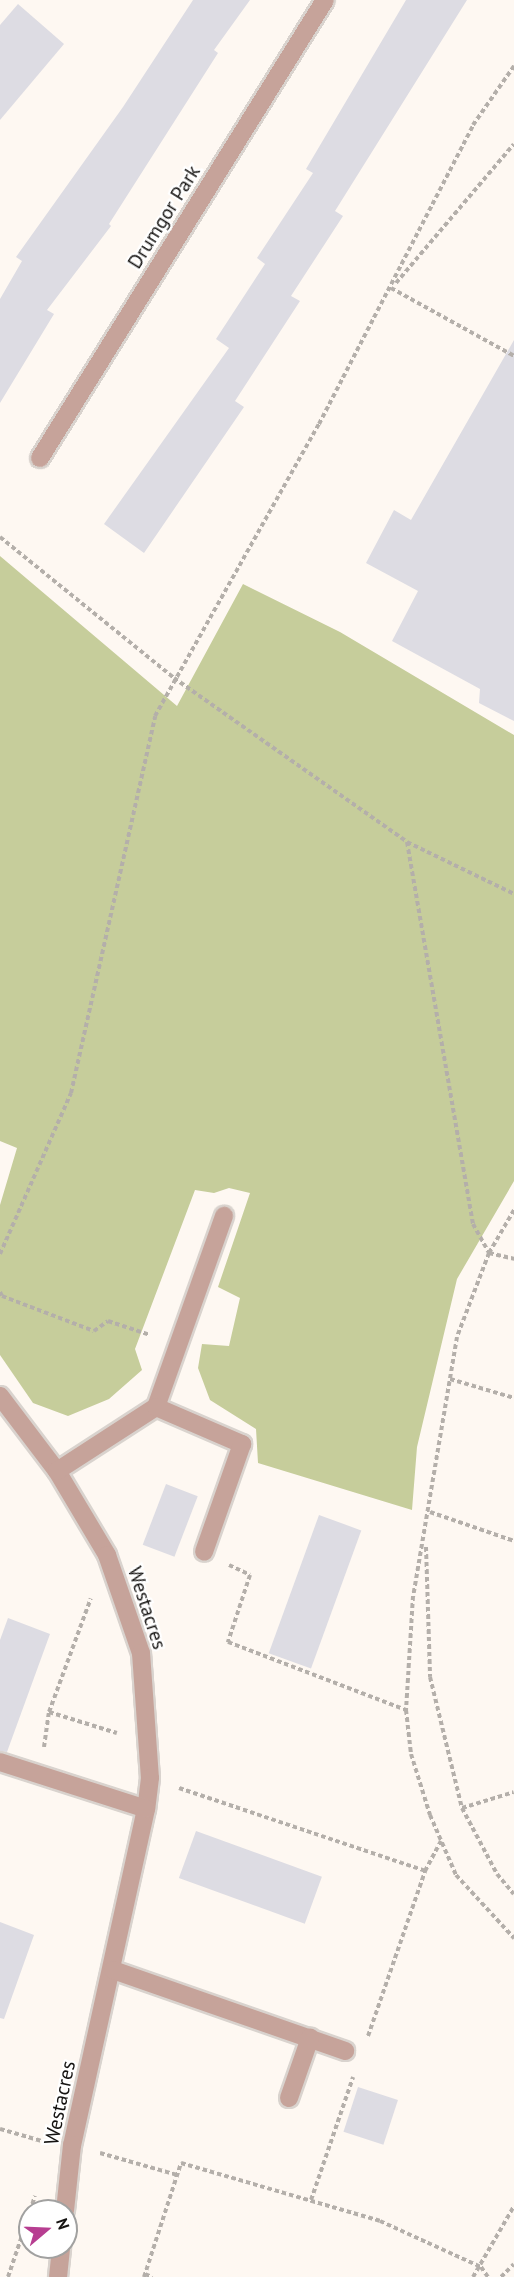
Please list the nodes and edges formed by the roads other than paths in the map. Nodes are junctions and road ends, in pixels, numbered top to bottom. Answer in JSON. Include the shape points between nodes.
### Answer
{"nodes":[{"id":1,"x":326,"y":0,"type":"edge"},
{"id":2,"x":40,"y":458,"type":"dead end"},
{"id":3,"x":224,"y":1216,"type":"dead end"},
{"id":4,"x":0,"y":1396,"type":"edge"},
{"id":5,"x":156,"y":1407,"type":"junction"},
{"id":6,"x":57,"y":1470,"type":"junction"},
{"id":7,"x":204,"y":1552,"type":"road end"},
{"id":8,"x":0,"y":1762,"type":"edge"},
{"id":9,"x":146,"y":1809,"type":"junction"},
{"id":10,"x":113,"y":1970,"type":"junction"},
{"id":11,"x":310,"y":2038,"type":"junction"},
{"id":12,"x":345,"y":2051,"type":"dead end"},
{"id":13,"x":289,"y":2098,"type":"dead end"},
{"id":14,"x":66,"y":2199,"type":"edge"},
{"id":15,"x":60,"y":2259,"type":"edge"},
{"id":16,"x":58,"y":2277,"type":"edge"}],
"edges":[{"from":1,"to":2,"type":"street","name":"Drumgor Park"},
{"from":3,"to":5,"type":"street"},
{"from":4,"to":6,"type":"street","name":"Westacres"},
{"from":5,"to":6,"type":"street"},
{"from":5,"to":7,"type":"street","via":[[242,1444]]},
{"from":6,"to":9,"type":"street","name":"Westacres","via":[[107,1556],[141,1653],[150,1778]]},
{"from":8,"to":9,"type":"street"},
{"from":9,"to":10,"type":"street","name":"Westacres"},
{"from":10,"to":11,"type":"street"},
{"from":10,"to":14,"type":"street","name":"Westacres","via":[[72,2145]]},
{"from":11,"to":12,"type":"street"},
{"from":11,"to":13,"type":"street"},
{"from":15,"to":16,"type":"street"}]}
